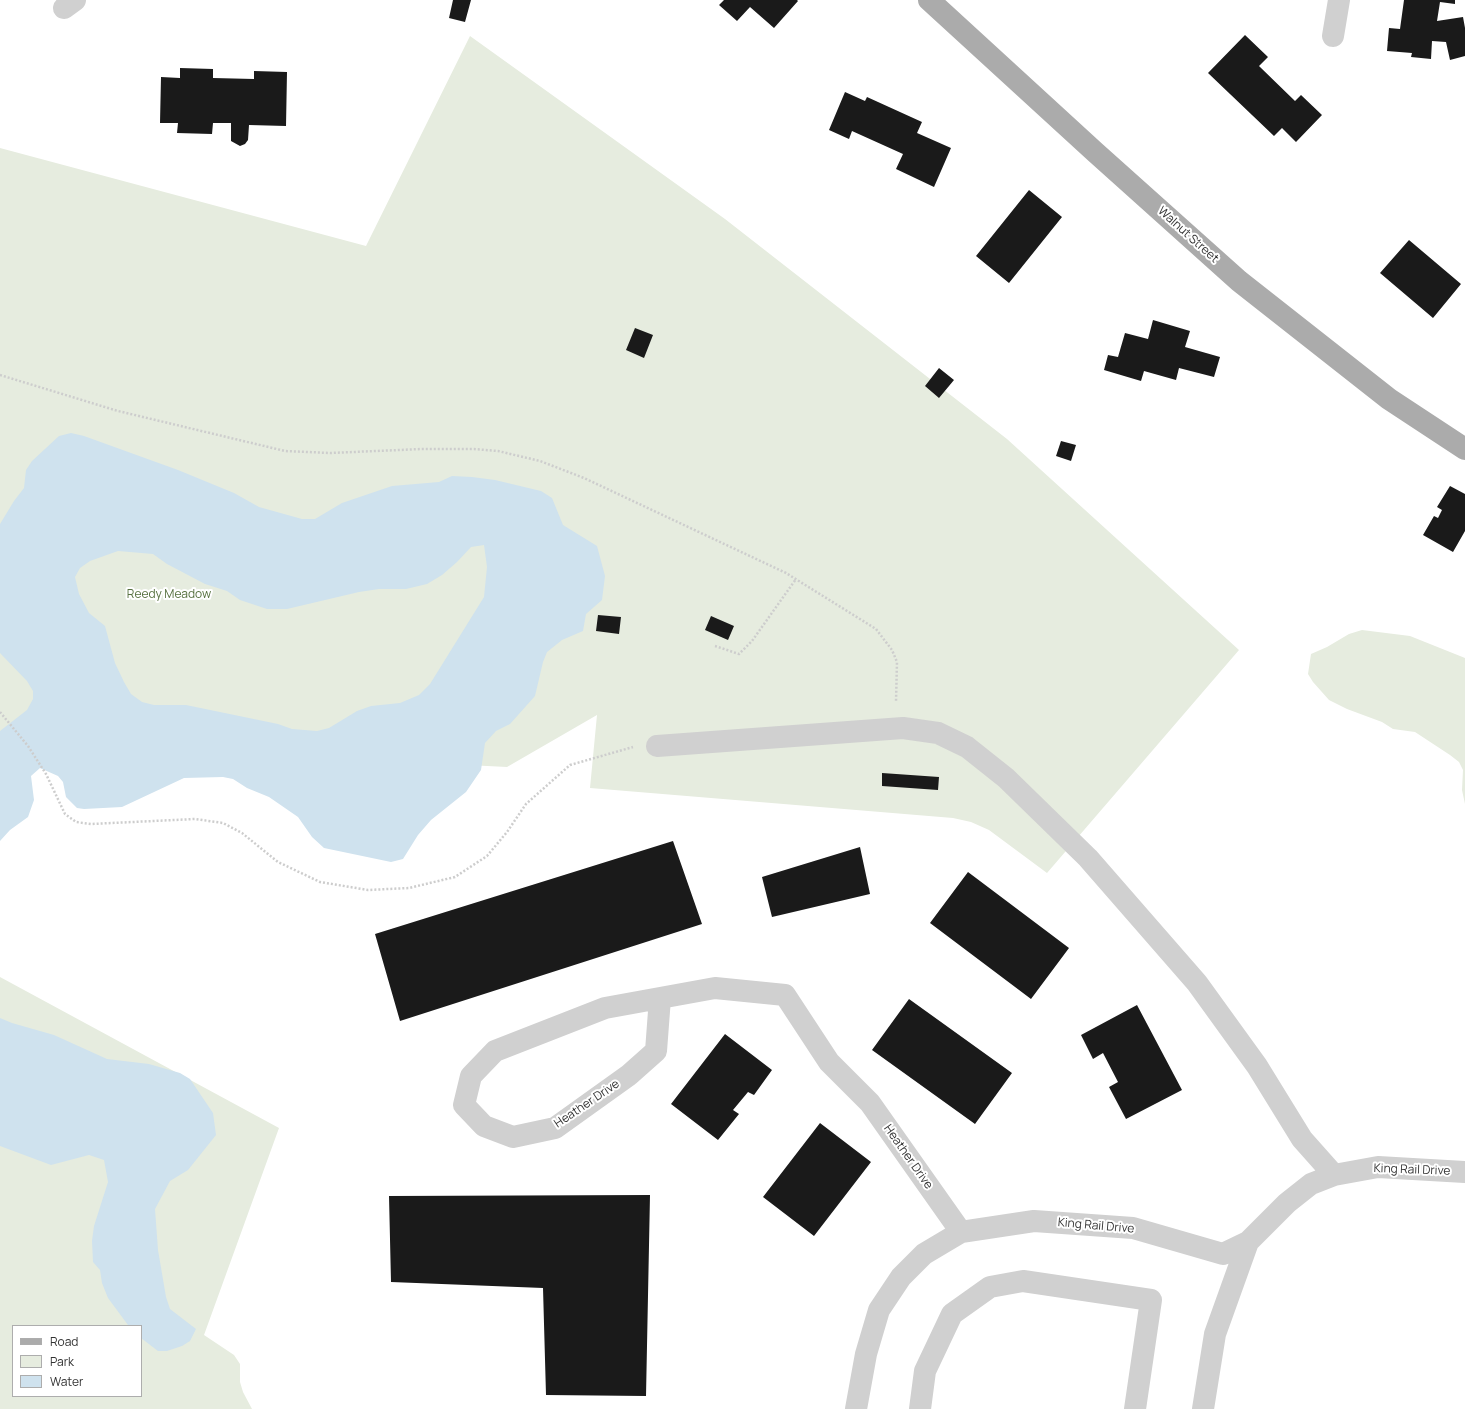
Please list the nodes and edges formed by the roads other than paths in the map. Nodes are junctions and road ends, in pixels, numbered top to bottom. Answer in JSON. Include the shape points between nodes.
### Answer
{"nodes":[{"id":1,"x":929,"y":0,"type":"edge"},
{"id":2,"x":1338,"y":0,"type":"edge"},
{"id":3,"x":1333,"y":36,"type":"dead end"},
{"id":4,"x":1465,"y":449,"type":"edge"},
{"id":5,"x":657,"y":746,"type":"road end"},
{"id":6,"x":660,"y":998,"type":"junction"},
{"id":7,"x":1465,"y":1172,"type":"edge"},
{"id":8,"x":1334,"y":1174,"type":"junction"},
{"id":9,"x":961,"y":1232,"type":"junction"},
{"id":10,"x":1248,"y":1242,"type":"junction"},
{"id":11,"x":856,"y":1409,"type":"edge"},
{"id":12,"x":920,"y":1409,"type":"edge"},
{"id":13,"x":1135,"y":1409,"type":"edge"},
{"id":14,"x":1203,"y":1409,"type":"edge"}],
"edges":[{"from":1,"to":4,"type":"main road","name":"Walnut Street","via":[[1240,281],[1389,400]]},
{"from":2,"to":3,"type":"street"},
{"from":5,"to":8,"type":"street","via":[[895,729],[938,733],[968,747],[1006,778],[1088,858],[1197,983],[1258,1066],[1302,1139]]},
{"from":6,"to":6,"type":"street","name":"Heather Drive","via":[[605,1008],[495,1051],[471,1076],[464,1105],[484,1126],[513,1137],[555,1128],[629,1075],[656,1051]]},
{"from":6,"to":9,"type":"street","name":"Heather Drive","via":[[715,988],[786,995],[829,1062],[870,1103]]},
{"from":7,"to":8,"type":"street","name":"King Rail Drive","via":[[1378,1167]]},
{"from":8,"to":10,"type":"street","name":"King Rail Drive","via":[[1311,1184],[1287,1203]]},
{"from":9,"to":10,"type":"street","name":"King Rail Drive","via":[[1034,1221],[1133,1228],[1223,1254]]},
{"from":9,"to":11,"type":"street","name":"King Rail Drive","via":[[924,1254],[901,1277],[879,1310],[866,1354]]},
{"from":10,"to":14,"type":"street","via":[[1215,1334]]},
{"from":12,"to":13,"type":"street","via":[[926,1371],[952,1314],[990,1287],[1023,1281],[1151,1300]]}]}
